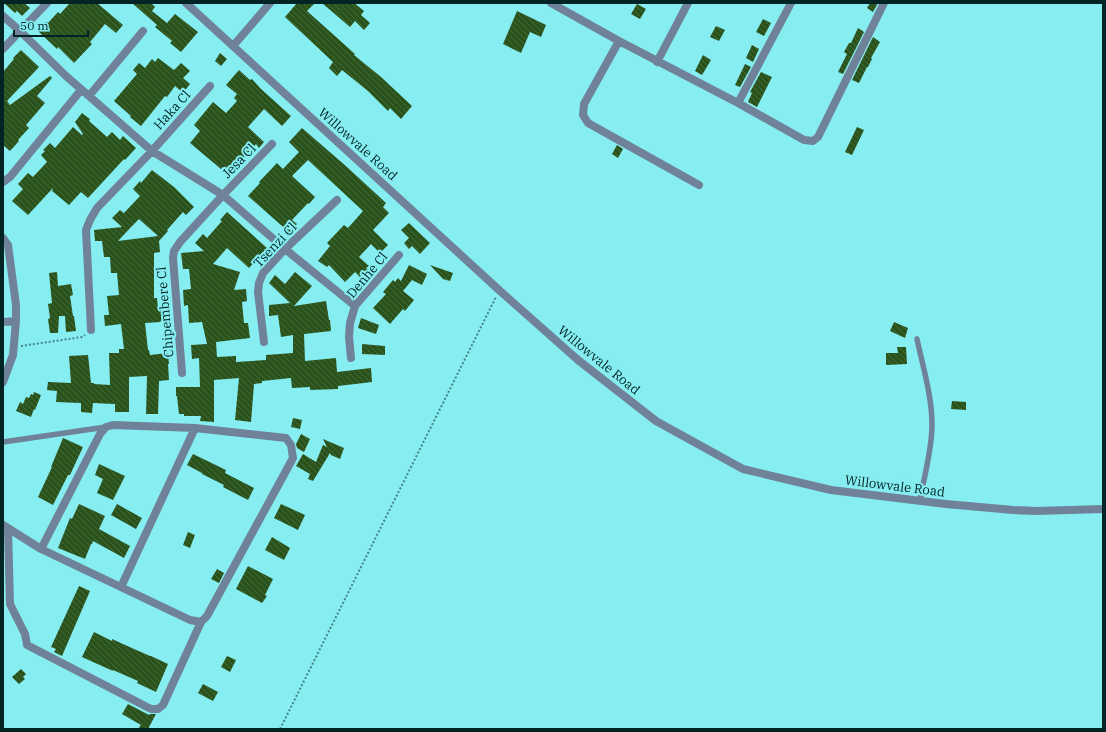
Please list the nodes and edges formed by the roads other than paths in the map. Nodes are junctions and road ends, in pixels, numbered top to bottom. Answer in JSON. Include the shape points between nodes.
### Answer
{"nodes":[{"id":1,"x":47,"y":3,"type":"edge"},
{"id":2,"x":186,"y":3,"type":"edge"},
{"id":3,"x":270,"y":3,"type":"edge"},
{"id":4,"x":551,"y":3,"type":"edge"},
{"id":5,"x":688,"y":3,"type":"edge"},
{"id":6,"x":791,"y":3,"type":"edge"},
{"id":7,"x":884,"y":3,"type":"edge"},
{"id":8,"x":562,"y":6,"type":"edge"},
{"id":9,"x":3,"y":16,"type":"edge"},
{"id":10,"x":20,"y":31,"type":"junction"},
{"id":11,"x":143,"y":31,"type":"dead end"},
{"id":12,"x":619,"y":41,"type":"junction"},
{"id":13,"x":233,"y":46,"type":"junction"},
{"id":14,"x":3,"y":49,"type":"edge"},
{"id":15,"x":657,"y":62,"type":"junction"},
{"id":16,"x":210,"y":86,"type":"dead end"},
{"id":17,"x":81,"y":90,"type":"junction"},
{"id":18,"x":89,"y":96,"type":"junction"},
{"id":19,"x":738,"y":103,"type":"junction"},
{"id":20,"x":272,"y":144,"type":"dead end"},
{"id":21,"x":152,"y":151,"type":"junction"},
{"id":22,"x":3,"y":182,"type":"edge"},
{"id":23,"x":699,"y":184,"type":"dead end"},
{"id":24,"x":223,"y":195,"type":"junction"},
{"id":25,"x":337,"y":200,"type":"dead end"},
{"id":26,"x":3,"y":238,"type":"edge"},
{"id":27,"x":285,"y":249,"type":"junction"},
{"id":28,"x":399,"y":255,"type":"dead end"},
{"id":29,"x":355,"y":306,"type":"junction"},
{"id":30,"x":16,"y":320,"type":"junction"},
{"id":31,"x":3,"y":322,"type":"edge"},
{"id":32,"x":91,"y":330,"type":"road end"},
{"id":33,"x":917,"y":339,"type":"dead end"},
{"id":34,"x":264,"y":342,"type":"dead end"},
{"id":35,"x":351,"y":358,"type":"dead end"},
{"id":36,"x":182,"y":373,"type":"dead end"},
{"id":37,"x":3,"y":382,"type":"edge"},
{"id":38,"x":106,"y":427,"type":"junction"},
{"id":39,"x":195,"y":428,"type":"junction"},
{"id":40,"x":3,"y":442,"type":"edge"},
{"id":41,"x":920,"y":501,"type":"junction"},
{"id":42,"x":1103,"y":509,"type":"edge"},
{"id":43,"x":6,"y":526,"type":"edge"},
{"id":44,"x":41,"y":549,"type":"junction"},
{"id":45,"x":121,"y":587,"type":"junction"},
{"id":46,"x":200,"y":622,"type":"junction"}],
"edges":[{"from":1,"to":10,"type":"street"},
{"from":2,"to":13,"type":"street","name":"Willowvale Road"},
{"from":3,"to":13,"type":"street"},
{"from":4,"to":8,"type":"street"},
{"from":5,"to":15,"type":"street"},
{"from":6,"to":19,"type":"street"},
{"from":7,"to":19,"type":"street","via":[[818,137],[813,141],[804,140]]},
{"from":8,"to":12,"type":"street"},
{"from":9,"to":10,"type":"street"},
{"from":10,"to":14,"type":"street"},
{"from":10,"to":17,"type":"street"},
{"from":11,"to":18,"type":"street"},
{"from":12,"to":15,"type":"street"},
{"from":12,"to":23,"type":"street","via":[[584,104],[583,115],[588,123]]},
{"from":13,"to":41,"type":"street","name":"Willowvale Road","via":[[499,290],[578,360],[656,421],[743,469],[831,490]]},
{"from":15,"to":19,"type":"street"},
{"from":16,"to":21,"type":"street","name":"Haka Cl"},
{"from":17,"to":18,"type":"street"},
{"from":17,"to":22,"type":"street","via":[[10,177]]},
{"from":18,"to":21,"type":"street"},
{"from":20,"to":24,"type":"street","name":"Jesa Cl"},
{"from":21,"to":24,"type":"street"},
{"from":21,"to":32,"type":"street","name":"Haka Cl","via":[[97,208],[86,230]]},
{"from":24,"to":27,"type":"street"},
{"from":24,"to":36,"type":"street","name":"Chipembere Cl","via":[[180,242],[172,258]]},
{"from":25,"to":27,"type":"street","name":"Tsenzi Cl"},
{"from":26,"to":30,"type":"street","via":[[8,245]]},
{"from":27,"to":29,"type":"street"},
{"from":27,"to":34,"type":"street","name":"Tsenzi Cl","via":[[263,273],[259,283]]},
{"from":28,"to":29,"type":"street","name":"Denhe Cl"},
{"from":29,"to":35,"type":"street","name":"Denhe Cl","via":[[350,323]]},
{"from":30,"to":31,"type":"street"},
{"from":30,"to":37,"type":"street","via":[[14,355]]},
{"from":33,"to":41,"type":"lane","via":[[930,400],[932,424]]},
{"from":38,"to":39,"type":"street","via":[[113,425]]},
{"from":38,"to":40,"type":"lane"},
{"from":38,"to":44,"type":"street","via":[[100,434]]},
{"from":39,"to":45,"type":"street"},
{"from":39,"to":46,"type":"street","via":[[286,438],[291,445],[293,458],[207,616]]},
{"from":41,"to":42,"type":"street","name":"Willowvale Road","via":[[1013,510]]},
{"from":43,"to":44,"type":"street"},
{"from":43,"to":46,"type":"street","via":[[10,604],[25,634],[27,645],[151,709],[158,709],[163,705]]},
{"from":44,"to":45,"type":"street"},
{"from":45,"to":46,"type":"street","via":[[190,620]]}]}
